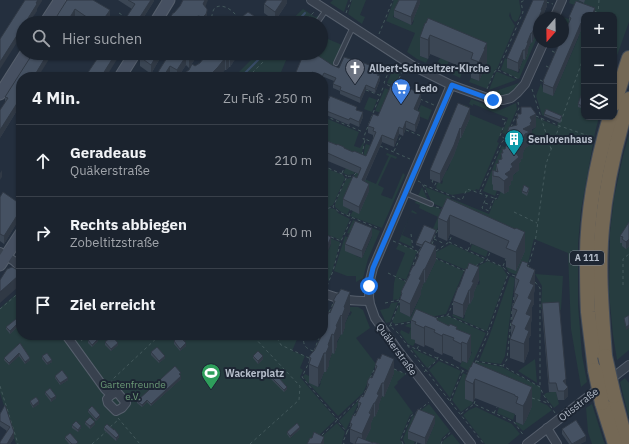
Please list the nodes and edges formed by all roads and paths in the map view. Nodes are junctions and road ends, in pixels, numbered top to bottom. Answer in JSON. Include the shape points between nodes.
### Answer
{"nodes":[{"id":1,"x":60,"y":0,"type":"edge"},
{"id":2,"x":169,"y":0,"type":"edge"},
{"id":3,"x":311,"y":0,"type":"edge"},
{"id":4,"x":351,"y":0,"type":"edge"},
{"id":5,"x":393,"y":0,"type":"edge"},
{"id":6,"x":526,"y":0,"type":"edge"},
{"id":7,"x":542,"y":0,"type":"edge"},
{"id":8,"x":599,"y":0,"type":"edge"},
{"id":9,"x":521,"y":1,"type":"edge"},
{"id":10,"x":560,"y":4,"type":"edge"},
{"id":11,"x":326,"y":10,"type":"junction"},
{"id":12,"x":592,"y":10,"type":"edge"},
{"id":13,"x":315,"y":12,"type":"dead end"},
{"id":14,"x":596,"y":12,"type":"edge"},
{"id":15,"x":599,"y":12,"type":"edge"},
{"id":16,"x":119,"y":13,"type":"dead end"},
{"id":17,"x":50,"y":16,"type":"edge"},
{"id":18,"x":123,"y":16,"type":"edge"},
{"id":19,"x":159,"y":16,"type":"edge"},
{"id":20,"x":212,"y":16,"type":"edge"},
{"id":21,"x":236,"y":16,"type":"edge"},
{"id":22,"x":311,"y":16,"type":"edge"},
{"id":23,"x":322,"y":16,"type":"edge"},
{"id":24,"x":346,"y":16,"type":"dead end"},
{"id":25,"x":353,"y":27,"type":"junction"},
{"id":26,"x":378,"y":36,"type":"dead end"},
{"id":27,"x":542,"y":48,"type":"edge"},
{"id":28,"x":552,"y":51,"type":"dead end"},
{"id":29,"x":559,"y":54,"type":"edge"},
{"id":30,"x":629,"y":58,"type":"edge"},
{"id":31,"x":22,"y":60,"type":"edge"},
{"id":32,"x":131,"y":60,"type":"edge"},
{"id":33,"x":265,"y":60,"type":"edge"},
{"id":34,"x":393,"y":60,"type":"dead end"},
{"id":35,"x":336,"y":63,"type":"dead end"},
{"id":36,"x":581,"y":65,"type":"edge"},
{"id":37,"x":546,"y":66,"type":"dead end"},
{"id":38,"x":405,"y":68,"type":"dead end"},
{"id":39,"x":552,"y":69,"type":"edge"},
{"id":40,"x":498,"y":70,"type":"junction"},
{"id":41,"x":123,"y":72,"type":"edge"},
{"id":42,"x":253,"y":72,"type":"edge"},
{"id":43,"x":540,"y":80,"type":"dead end"},
{"id":44,"x":528,"y":81,"type":"junction"},
{"id":45,"x":546,"y":83,"type":"edge"},
{"id":46,"x":384,"y":85,"type":"dead end"},
{"id":47,"x":452,"y":85,"type":"junction"},
{"id":48,"x":366,"y":90,"type":"edge"},
{"id":49,"x":0,"y":94,"type":"edge"},
{"id":50,"x":514,"y":95,"type":"junction"},
{"id":51,"x":617,"y":95,"type":"edge"},
{"id":52,"x":380,"y":96,"type":"junction"},
{"id":53,"x":414,"y":97,"type":"edge"},
{"id":54,"x":484,"y":97,"type":"junction"},
{"id":55,"x":629,"y":99,"type":"edge"},
{"id":56,"x":435,"y":105,"type":"dead end"},
{"id":57,"x":532,"y":114,"type":"edge"},
{"id":58,"x":328,"y":117,"type":"edge"},
{"id":59,"x":371,"y":118,"type":"junction"},
{"id":60,"x":541,"y":118,"type":"junction"},
{"id":61,"x":502,"y":119,"type":"dead end"},
{"id":62,"x":376,"y":120,"type":"edge"},
{"id":63,"x":609,"y":120,"type":"edge"},
{"id":64,"x":560,"y":126,"type":"junction"},
{"id":65,"x":510,"y":129,"type":"edge"},
{"id":66,"x":363,"y":132,"type":"dead end"},
{"id":67,"x":421,"y":136,"type":"dead end"},
{"id":68,"x":507,"y":136,"type":"edge"},
{"id":69,"x":589,"y":136,"type":"dead end"},
{"id":70,"x":505,"y":138,"type":"junction"},
{"id":71,"x":366,"y":140,"type":"junction"},
{"id":72,"x":551,"y":150,"type":"junction"},
{"id":73,"x":394,"y":152,"type":"junction"},
{"id":74,"x":362,"y":158,"type":"edge"},
{"id":75,"x":411,"y":159,"type":"dead end"},
{"id":76,"x":328,"y":168,"type":"edge"},
{"id":77,"x":344,"y":168,"type":"dead end"},
{"id":78,"x":357,"y":169,"type":"edge"},
{"id":79,"x":342,"y":174,"type":"junction"},
{"id":80,"x":347,"y":176,"type":"junction"},
{"id":81,"x":416,"y":180,"type":"dead end"},
{"id":82,"x":433,"y":180,"type":"dead end"},
{"id":83,"x":423,"y":185,"type":"junction"},
{"id":84,"x":433,"y":189,"type":"junction"},
{"id":85,"x":480,"y":192,"type":"junction"},
{"id":86,"x":405,"y":193,"type":"junction"},
{"id":87,"x":498,"y":194,"type":"dead end"},
{"id":88,"x":487,"y":195,"type":"junction"},
{"id":89,"x":494,"y":198,"type":"junction"},
{"id":90,"x":484,"y":202,"type":"junction"},
{"id":91,"x":431,"y":204,"type":"junction"},
{"id":92,"x":491,"y":205,"type":"junction"},
{"id":93,"x":333,"y":207,"type":"junction"},
{"id":94,"x":328,"y":208,"type":"edge"},
{"id":95,"x":351,"y":209,"type":"edge"},
{"id":96,"x":446,"y":210,"type":"edge"},
{"id":97,"x":514,"y":212,"type":"dead end"},
{"id":98,"x":348,"y":216,"type":"junction"},
{"id":99,"x":352,"y":218,"type":"junction"},
{"id":100,"x":440,"y":224,"type":"edge"},
{"id":101,"x":538,"y":224,"type":"junction"},
{"id":102,"x":381,"y":229,"type":"dead end"},
{"id":103,"x":411,"y":234,"type":"dead end"},
{"id":104,"x":452,"y":235,"type":"dead end"},
{"id":105,"x":328,"y":236,"type":"edge"},
{"id":106,"x":434,"y":239,"type":"junction"},
{"id":107,"x":16,"y":240,"type":"edge"},
{"id":108,"x":391,"y":240,"type":"dead end"},
{"id":109,"x":341,"y":242,"type":"junction"},
{"id":110,"x":449,"y":242,"type":"junction"},
{"id":111,"x":446,"y":244,"type":"junction"},
{"id":112,"x":471,"y":244,"type":"dead end"},
{"id":113,"x":431,"y":246,"type":"edge"},
{"id":114,"x":421,"y":247,"type":"edge"},
{"id":115,"x":413,"y":249,"type":"junction"},
{"id":116,"x":419,"y":251,"type":"junction"},
{"id":117,"x":435,"y":251,"type":"edge"},
{"id":118,"x":468,"y":251,"type":"junction"},
{"id":119,"x":490,"y":252,"type":"dead end"},
{"id":120,"x":423,"y":253,"type":"edge"},
{"id":121,"x":629,"y":254,"type":"edge"},
{"id":122,"x":2,"y":258,"type":"edge"},
{"id":123,"x":435,"y":258,"type":"edge"},
{"id":124,"x":506,"y":259,"type":"edge"},
{"id":125,"x":487,"y":260,"type":"junction"},
{"id":126,"x":16,"y":263,"type":"edge"},
{"id":127,"x":473,"y":267,"type":"edge"},
{"id":128,"x":503,"y":267,"type":"junction"},
{"id":129,"x":466,"y":271,"type":"edge"},
{"id":130,"x":388,"y":273,"type":"dead end"},
{"id":131,"x":527,"y":273,"type":"edge"},
{"id":132,"x":508,"y":274,"type":"junction"},
{"id":133,"x":517,"y":277,"type":"edge"},
{"id":134,"x":531,"y":278,"type":"edge"},
{"id":135,"x":328,"y":282,"type":"edge"},
{"id":136,"x":407,"y":282,"type":"junction"},
{"id":137,"x":411,"y":284,"type":"edge"},
{"id":138,"x":623,"y":285,"type":"dead end"},
{"id":139,"x":515,"y":292,"type":"edge"},
{"id":140,"x":16,"y":295,"type":"edge"},
{"id":141,"x":328,"y":296,"type":"edge"},
{"id":142,"x":400,"y":300,"type":"junction"},
{"id":143,"x":334,"y":301,"type":"edge"},
{"id":144,"x":369,"y":301,"type":"junction"},
{"id":145,"x":386,"y":302,"type":"dead end"},
{"id":146,"x":403,"y":302,"type":"edge"},
{"id":147,"x":456,"y":304,"type":"edge"},
{"id":148,"x":0,"y":309,"type":"edge"},
{"id":149,"x":329,"y":312,"type":"edge"},
{"id":150,"x":448,"y":315,"type":"junction"},
{"id":151,"x":434,"y":318,"type":"edge"},
{"id":152,"x":412,"y":322,"type":"edge"},
{"id":153,"x":386,"y":326,"type":"dead end"},
{"id":154,"x":390,"y":326,"type":"junction"},
{"id":155,"x":488,"y":332,"type":"junction"},
{"id":156,"x":70,"y":340,"type":"edge"},
{"id":157,"x":82,"y":340,"type":"edge"},
{"id":158,"x":155,"y":340,"type":"edge"},
{"id":159,"x":257,"y":340,"type":"edge"},
{"id":160,"x":278,"y":340,"type":"edge"},
{"id":161,"x":304,"y":340,"type":"edge"},
{"id":162,"x":318,"y":340,"type":"edge"},
{"id":163,"x":406,"y":344,"type":"junction"},
{"id":164,"x":419,"y":345,"type":"dead end"},
{"id":165,"x":76,"y":348,"type":"junction"},
{"id":166,"x":417,"y":350,"type":"junction"},
{"id":167,"x":313,"y":352,"type":"junction"},
{"id":168,"x":318,"y":353,"type":"edge"},
{"id":169,"x":439,"y":354,"type":"dead end"},
{"id":170,"x":438,"y":358,"type":"junction"},
{"id":171,"x":476,"y":361,"type":"junction"},
{"id":172,"x":377,"y":364,"type":"edge"},
{"id":173,"x":629,"y":365,"type":"edge"},
{"id":174,"x":503,"y":366,"type":"junction"},
{"id":175,"x":392,"y":368,"type":"edge"},
{"id":176,"x":473,"y":368,"type":"edge"},
{"id":177,"x":463,"y":370,"type":"junction"},
{"id":178,"x":427,"y":371,"type":"junction"},
{"id":179,"x":372,"y":374,"type":"junction"},
{"id":180,"x":421,"y":374,"type":"dead end"},
{"id":181,"x":470,"y":375,"type":"edge"},
{"id":182,"x":376,"y":376,"type":"edge"},
{"id":183,"x":412,"y":376,"type":"dead end"},
{"id":184,"x":370,"y":380,"type":"edge"},
{"id":185,"x":0,"y":386,"type":"edge"},
{"id":186,"x":367,"y":386,"type":"edge"},
{"id":187,"x":540,"y":387,"type":"junction"},
{"id":188,"x":108,"y":392,"type":"junction"},
{"id":189,"x":364,"y":393,"type":"junction"},
{"id":190,"x":368,"y":394,"type":"edge"},
{"id":191,"x":526,"y":396,"type":"edge"},
{"id":192,"x":476,"y":398,"type":"dead end"},
{"id":193,"x":608,"y":399,"type":"junction"},
{"id":194,"x":361,"y":400,"type":"edge"},
{"id":195,"x":432,"y":400,"type":"dead end"},
{"id":196,"x":450,"y":401,"type":"junction"},
{"id":197,"x":549,"y":403,"type":"junction"},
{"id":198,"x":474,"y":404,"type":"junction"},
{"id":199,"x":359,"y":405,"type":"edge"},
{"id":200,"x":497,"y":407,"type":"dead end"},
{"id":201,"x":356,"y":411,"type":"junction"},
{"id":202,"x":116,"y":412,"type":"junction"},
{"id":203,"x":360,"y":413,"type":"edge"},
{"id":204,"x":494,"y":413,"type":"junction"},
{"id":205,"x":461,"y":414,"type":"junction"},
{"id":206,"x":354,"y":418,"type":"edge"},
{"id":207,"x":560,"y":418,"type":"junction"},
{"id":208,"x":119,"y":420,"type":"junction"},
{"id":209,"x":338,"y":420,"type":"junction"},
{"id":210,"x":351,"y":424,"type":"edge"},
{"id":211,"x":547,"y":428,"type":"junction"},
{"id":212,"x":348,"y":430,"type":"junction"},
{"id":213,"x":454,"y":430,"type":"dead end"},
{"id":214,"x":346,"y":432,"type":"junction"},
{"id":215,"x":352,"y":432,"type":"edge"},
{"id":216,"x":319,"y":438,"type":"edge"},
{"id":217,"x":526,"y":441,"type":"edge"},
{"id":218,"x":18,"y":444,"type":"edge"},
{"id":219,"x":92,"y":444,"type":"edge"},
{"id":220,"x":140,"y":444,"type":"edge"},
{"id":221,"x":250,"y":444,"type":"edge"},
{"id":222,"x":344,"y":444,"type":"edge"},
{"id":223,"x":403,"y":444,"type":"edge"},
{"id":224,"x":441,"y":444,"type":"edge"},
{"id":225,"x":471,"y":444,"type":"edge"},
{"id":226,"x":484,"y":444,"type":"edge"},
{"id":227,"x":557,"y":444,"type":"edge"},
{"id":228,"x":615,"y":444,"type":"edge"},
{"id":229,"x":628,"y":444,"type":"edge"}],
"edges":[{"from":1,"to":17,"type":"main road"},
{"from":2,"to":19,"type":"main road"},
{"from":3,"to":11,"type":"street"},
{"from":4,"to":24,"type":"path"},
{"from":5,"to":26,"type":"path"},
{"from":6,"to":9,"type":"path"},
{"from":7,"to":10,"type":"path"},
{"from":8,"to":15,"type":"path"},
{"from":9,"to":40,"type":"path","via":[[523,12]]},
{"from":11,"to":23,"type":"lane"},
{"from":11,"to":25,"type":"street"},
{"from":12,"to":14,"type":"path"},
{"from":13,"to":22,"type":"path"},
{"from":16,"to":18,"type":"path"},
{"from":20,"to":21,"type":"path","via":[[213,10],[218,6],[227,8]]},
{"from":25,"to":35,"type":"lane"},
{"from":25,"to":47,"type":"street","via":[[413,66]]},
{"from":27,"to":44,"type":"street"},
{"from":28,"to":29,"type":"path"},
{"from":30,"to":51,"type":"highway"},
{"from":31,"to":49,"type":"main road"},
{"from":32,"to":41,"type":"main road"},
{"from":33,"to":42,"type":"path"},
{"from":34,"to":38,"type":"path","via":[[384,83],[394,88]]},
{"from":36,"to":64,"type":"path"},
{"from":37,"to":39,"type":"path"},
{"from":40,"to":44,"type":"path"},
{"from":40,"to":54,"type":"path","via":[[495,71]]},
{"from":43,"to":45,"type":"path"},
{"from":44,"to":50,"type":"street"},
{"from":44,"to":60,"type":"path"},
{"from":46,"to":52,"type":"path"},
{"from":47,"to":54,"type":"street"},
{"from":47,"to":86,"type":"street","name":"Quäkerstraße"},
{"from":48,"to":52,"type":"path"},
{"from":50,"to":54,"type":"street","via":[[499,100]]},
{"from":50,"to":65,"type":"path","via":[[519,108]]},
{"from":52,"to":59,"type":"path"},
{"from":53,"to":56,"type":"path"},
{"from":55,"to":193,"type":"highway","number":"A 111","bridge":true,"via":[[612,166],[602,228],[600,284]]},
{"from":57,"to":60,"type":"path"},
{"from":58,"to":66,"type":"path"},
{"from":59,"to":62,"type":"path"},
{"from":59,"to":71,"type":"path","via":[[363,139]]},
{"from":60,"to":64,"type":"path"},
{"from":60,"to":72,"type":"path"},
{"from":61,"to":70,"type":"path","via":[[506,120],[500,136]]},
{"from":63,"to":193,"type":"highway","number":"A 111","bridge":true,"via":[[596,175],[587,257],[588,312],[595,370]]},
{"from":64,"to":69,"type":"path"},
{"from":64,"to":72,"type":"path"},
{"from":67,"to":73,"type":"path","via":[[404,129]]},
{"from":68,"to":70,"type":"path"},
{"from":70,"to":85,"type":"path"},
{"from":71,"to":73,"type":"path"},
{"from":71,"to":74,"type":"path"},
{"from":72,"to":101,"type":"path","via":[[546,164]]},
{"from":73,"to":75,"type":"path"},
{"from":76,"to":79,"type":"path"},
{"from":77,"to":79,"type":"path"},
{"from":78,"to":80,"type":"path","via":[[355,175]]},
{"from":79,"to":80,"type":"path"},
{"from":80,"to":93,"type":"path"},
{"from":81,"to":83,"type":"path"},
{"from":82,"to":84,"type":"path","via":[[432,182],[436,183]]},
{"from":83,"to":84,"type":"path"},
{"from":83,"to":91,"type":"path"},
{"from":84,"to":85,"type":"path","via":[[462,200],[467,188]]},
{"from":85,"to":88,"type":"path"},
{"from":86,"to":91,"type":"lane"},
{"from":86,"to":144,"type":"street","name":"Quäkerstraße","via":[[371,272]]},
{"from":87,"to":89,"type":"path"},
{"from":88,"to":89,"type":"path"},
{"from":88,"to":90,"type":"path"},
{"from":89,"to":92,"type":"path"},
{"from":90,"to":92,"type":"path"},
{"from":90,"to":92,"type":"path","via":[[482,208],[489,211]]},
{"from":91,"to":96,"type":"path"},
{"from":93,"to":94,"type":"path"},
{"from":93,"to":98,"type":"path"},
{"from":95,"to":98,"type":"path"},
{"from":97,"to":101,"type":"path"},
{"from":98,"to":99,"type":"path"},
{"from":99,"to":102,"type":"path"},
{"from":99,"to":109,"type":"path"},
{"from":100,"to":106,"type":"path"},
{"from":101,"to":131,"type":"path"},
{"from":103,"to":115,"type":"path"},
{"from":104,"to":110,"type":"path"},
{"from":105,"to":109,"type":"path"},
{"from":106,"to":111,"type":"path"},
{"from":106,"to":113,"type":"path"},
{"from":107,"to":122,"type":"main road"},
{"from":108,"to":115,"type":"path"},
{"from":109,"to":135,"type":"path"},
{"from":110,"to":111,"type":"path"},
{"from":110,"to":118,"type":"path"},
{"from":111,"to":117,"type":"path"},
{"from":112,"to":118,"type":"path"},
{"from":114,"to":116,"type":"path"},
{"from":115,"to":116,"type":"path"},
{"from":116,"to":120,"type":"path"},
{"from":116,"to":136,"type":"path"},
{"from":118,"to":125,"type":"path"},
{"from":119,"to":125,"type":"path"},
{"from":121,"to":138,"type":"path","via":[[623,259]]},
{"from":122,"to":126,"type":"street"},
{"from":123,"to":129,"type":"path"},
{"from":124,"to":128,"type":"path"},
{"from":125,"to":127,"type":"path"},
{"from":125,"to":128,"type":"path"},
{"from":128,"to":132,"type":"path"},
{"from":130,"to":136,"type":"path"},
{"from":132,"to":133,"type":"path"},
{"from":132,"to":155,"type":"path"},
{"from":134,"to":187,"type":"path","via":[[540,288]]},
{"from":136,"to":137,"type":"path"},
{"from":139,"to":174,"type":"path","via":[[507,359]]},
{"from":140,"to":148,"type":"path"},
{"from":141,"to":144,"type":"street","via":[[343,300]]},
{"from":142,"to":145,"type":"path"},
{"from":142,"to":146,"type":"path"},
{"from":142,"to":154,"type":"path"},
{"from":143,"to":149,"type":"path"},
{"from":144,"to":225,"type":"street","name":"Quäkerstraße","via":[[378,324]]},
{"from":147,"to":150,"type":"path","via":[[453,303]]},
{"from":150,"to":151,"type":"path"},
{"from":150,"to":155,"type":"path"},
{"from":152,"to":154,"type":"path"},
{"from":153,"to":154,"type":"path"},
{"from":154,"to":163,"type":"path"},
{"from":155,"to":171,"type":"path"},
{"from":156,"to":165,"type":"street"},
{"from":157,"to":165,"type":"path"},
{"from":158,"to":188,"type":"path","via":[[114,378]]},
{"from":159,"to":221,"type":"path","via":[[300,386],[299,400]]},
{"from":160,"to":209,"type":"path","via":[[281,345],[310,359],[302,377]]},
{"from":161,"to":167,"type":"path","via":[[305,347]]},
{"from":162,"to":167,"type":"path"},
{"from":163,"to":166,"type":"path"},
{"from":163,"to":178,"type":"path"},
{"from":164,"to":166,"type":"path"},
{"from":165,"to":188,"type":"street"},
{"from":166,"to":170,"type":"path"},
{"from":167,"to":168,"type":"path"},
{"from":169,"to":170,"type":"path"},
{"from":170,"to":177,"type":"path"},
{"from":170,"to":178,"type":"path"},
{"from":171,"to":174,"type":"path"},
{"from":171,"to":176,"type":"path"},
{"from":172,"to":179,"type":"path"},
{"from":173,"to":207,"type":"street","name":"Otisstraße"},
{"from":174,"to":187,"type":"path"},
{"from":175,"to":183,"type":"path"},
{"from":177,"to":181,"type":"path"},
{"from":177,"to":196,"type":"path"},
{"from":178,"to":180,"type":"path"},
{"from":178,"to":196,"type":"path"},
{"from":179,"to":182,"type":"path"},
{"from":179,"to":184,"type":"path"},
{"from":185,"to":218,"type":"path"},
{"from":186,"to":189,"type":"path"},
{"from":187,"to":197,"type":"path"},
{"from":188,"to":202,"type":"street","via":[[108,404]]},
{"from":188,"to":202,"type":"street","via":[[117,392],[126,403]]},
{"from":189,"to":190,"type":"path"},
{"from":189,"to":194,"type":"path"},
{"from":189,"to":209,"type":"path"},
{"from":191,"to":197,"type":"path"},
{"from":192,"to":198,"type":"path"},
{"from":193,"to":228,"type":"highway","number":"A 111"},
{"from":193,"to":229,"type":"highway","number":"A 111"},
{"from":195,"to":223,"type":"path","via":[[411,416],[401,439]]},
{"from":196,"to":205,"type":"path"},
{"from":197,"to":207,"type":"path"},
{"from":198,"to":204,"type":"path"},
{"from":198,"to":205,"type":"path"},
{"from":199,"to":201,"type":"path"},
{"from":200,"to":204,"type":"path"},
{"from":201,"to":203,"type":"path"},
{"from":201,"to":206,"type":"path"},
{"from":202,"to":208,"type":"path"},
{"from":204,"to":217,"type":"path","via":[[514,422]]},
{"from":205,"to":226,"type":"path"},
{"from":207,"to":211,"type":"street","name":"Otisstraße"},
{"from":208,"to":219,"type":"path"},
{"from":208,"to":220,"type":"path"},
{"from":209,"to":214,"type":"path"},
{"from":209,"to":216,"type":"path"},
{"from":210,"to":212,"type":"path"},
{"from":211,"to":217,"type":"street","name":"Otisstraße"},
{"from":211,"to":227,"type":"street"},
{"from":212,"to":214,"type":"path"},
{"from":212,"to":215,"type":"path"},
{"from":213,"to":224,"type":"path"},
{"from":214,"to":222,"type":"path"}]}
